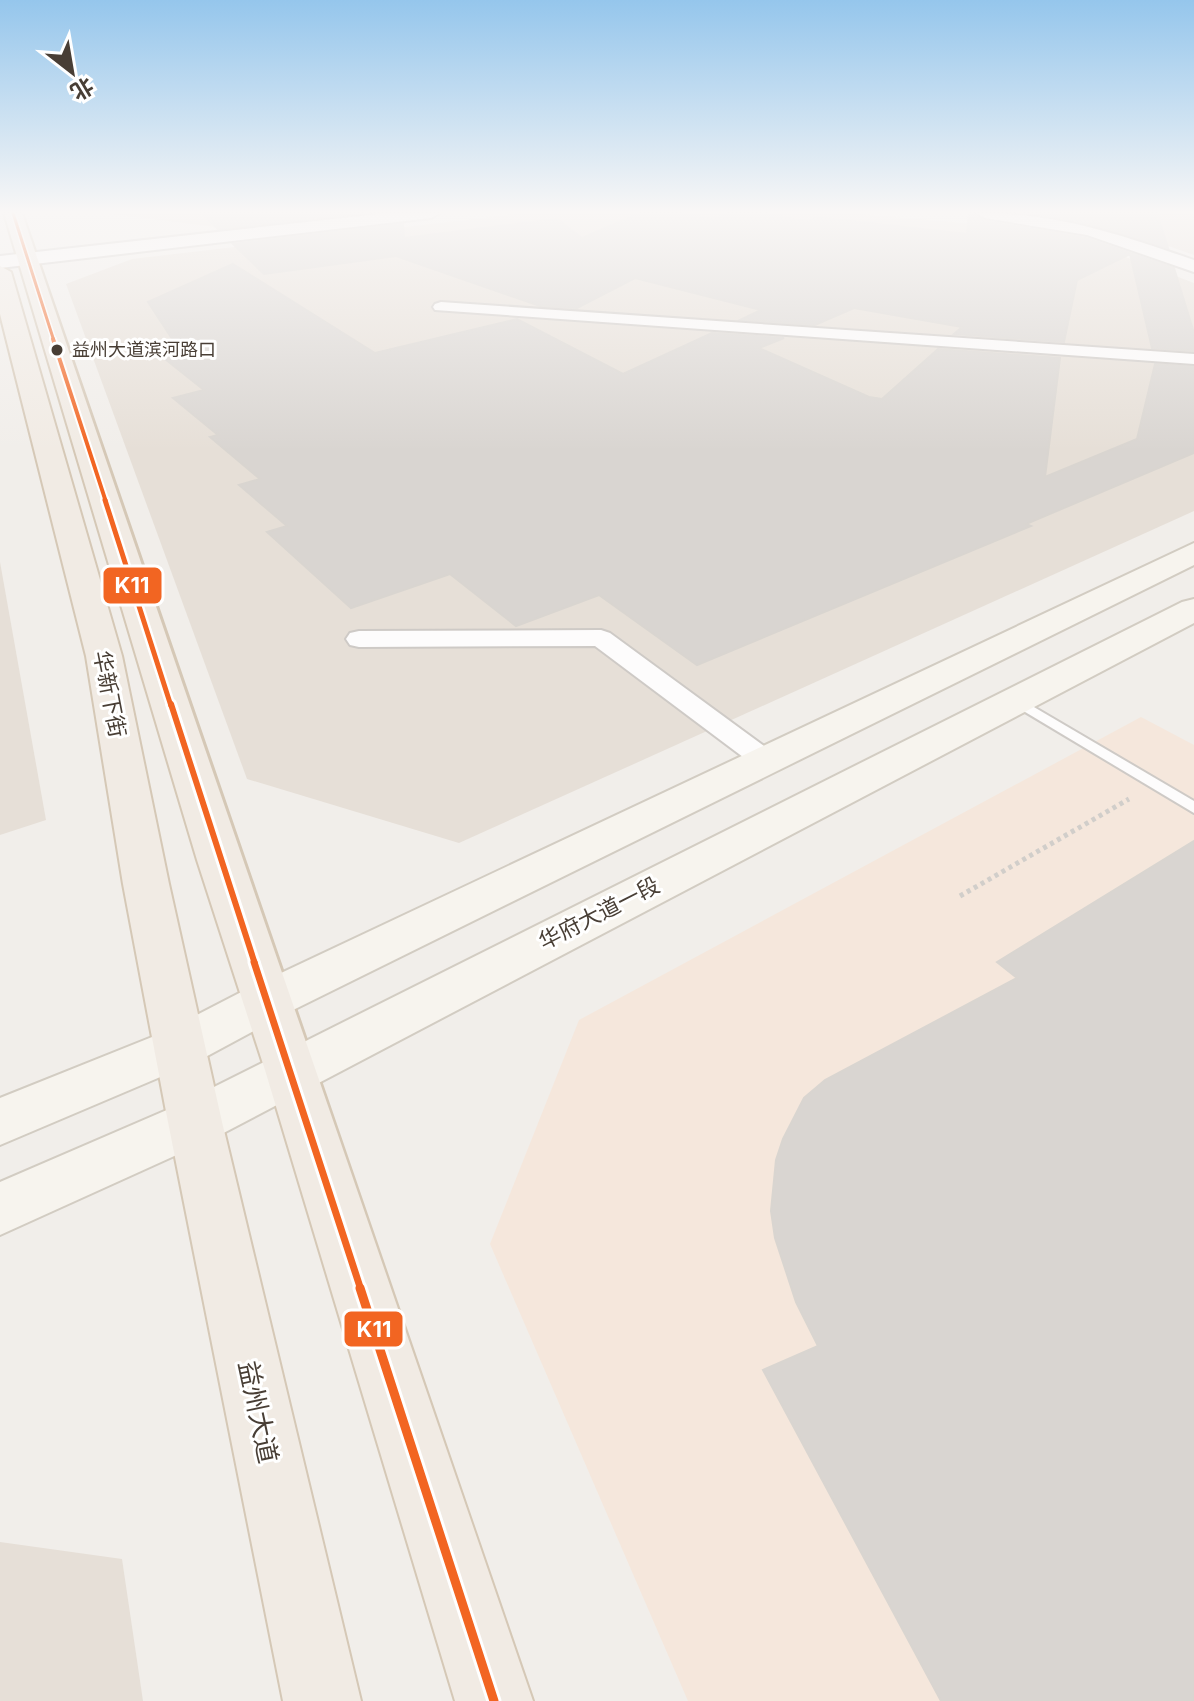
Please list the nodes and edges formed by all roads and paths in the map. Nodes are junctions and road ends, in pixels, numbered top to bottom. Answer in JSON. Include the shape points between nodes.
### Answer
{"nodes":[{"id":1,"x":16,"y":292,"type":"edge"},
{"id":2,"x":19,"y":292,"type":"edge"},
{"id":3,"x":441,"y":307,"type":"dead end"},
{"id":4,"x":1194,"y":359,"type":"edge"},
{"id":5,"x":1194,"y":553,"type":"edge"},
{"id":6,"x":1194,"y":609,"type":"edge"},
{"id":7,"x":359,"y":639,"type":"dead end"},
{"id":8,"x":1015,"y":700,"type":"junction"},
{"id":9,"x":765,"y":760,"type":"junction"},
{"id":10,"x":1154,"y":784,"type":"junction"},
{"id":11,"x":1194,"y":808,"type":"edge"},
{"id":12,"x":960,"y":896,"type":"dead end"},
{"id":13,"x":267,"y":1001,"type":"junction"},
{"id":14,"x":180,"y":1047,"type":"junction"},
{"id":15,"x":291,"y":1070,"type":"junction"},
{"id":16,"x":0,"y":1122,"type":"edge"},
{"id":17,"x":195,"y":1122,"type":"junction"},
{"id":18,"x":0,"y":1209,"type":"edge"},
{"id":19,"x":322,"y":1701,"type":"edge"},
{"id":20,"x":494,"y":1701,"type":"edge"}],
"edges":[{"from":1,"to":14,"type":"main road","name":"华新下街","via":[[104,656]]},
{"from":2,"to":13,"type":"main road"},
{"from":3,"to":4,"type":"street"},
{"from":5,"to":9,"type":"main road"},
{"from":6,"to":8,"type":"main road","name":"华府大道一段"},
{"from":7,"to":9,"type":"street","via":[[601,638]]},
{"from":8,"to":10,"type":"lane"},
{"from":8,"to":15,"type":"main road","name":"华府大道一段"},
{"from":9,"to":13,"type":"main road"},
{"from":10,"to":11,"type":"lane"},
{"from":10,"to":12,"type":"path"},
{"from":13,"to":14,"type":"main road"},
{"from":13,"to":15,"type":"main road"},
{"from":14,"to":16,"type":"main road"},
{"from":14,"to":17,"type":"main road","name":"华新下街"},
{"from":15,"to":17,"type":"main road","name":"华府大道一段"},
{"from":15,"to":20,"type":"main road"},
{"from":17,"to":18,"type":"main road","name":"华府大道一段"},
{"from":17,"to":19,"type":"main road","name":"益州大道"}]}
